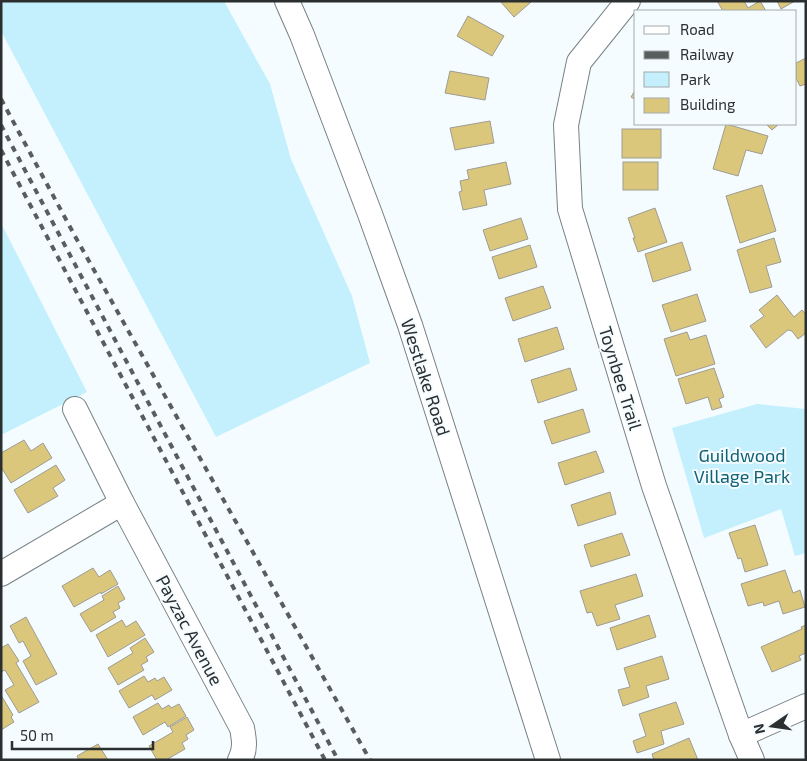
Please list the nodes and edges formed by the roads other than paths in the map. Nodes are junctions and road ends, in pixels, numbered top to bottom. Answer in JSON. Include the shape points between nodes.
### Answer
{"nodes":[{"id":1,"x":287,"y":1,"type":"edge"},
{"id":2,"x":628,"y":1,"type":"edge"},
{"id":3,"x":75,"y":409,"type":"dead end"},
{"id":4,"x":122,"y":503,"type":"junction"},
{"id":5,"x":1,"y":574,"type":"edge"},
{"id":6,"x":806,"y":706,"type":"edge"},
{"id":7,"x":741,"y":735,"type":"junction"},
{"id":8,"x":240,"y":760,"type":"edge"},
{"id":9,"x":548,"y":760,"type":"edge"},
{"id":10,"x":752,"y":760,"type":"edge"}],
"edges":[{"from":1,"to":9,"type":"street","name":"Westlake Road","via":[[410,325]]},
{"from":2,"to":7,"type":"street","name":"Toynbee Trail","via":[[579,62],[566,126],[570,209],[654,486]]},
{"from":3,"to":4,"type":"street","name":"Payzac Avenue"},
{"from":4,"to":5,"type":"street"},
{"from":4,"to":8,"type":"street","name":"Payzac Avenue","via":[[242,728],[245,746]]},
{"from":6,"to":7,"type":"street"},
{"from":7,"to":10,"type":"street","name":"Toynbee Trail"}]}
